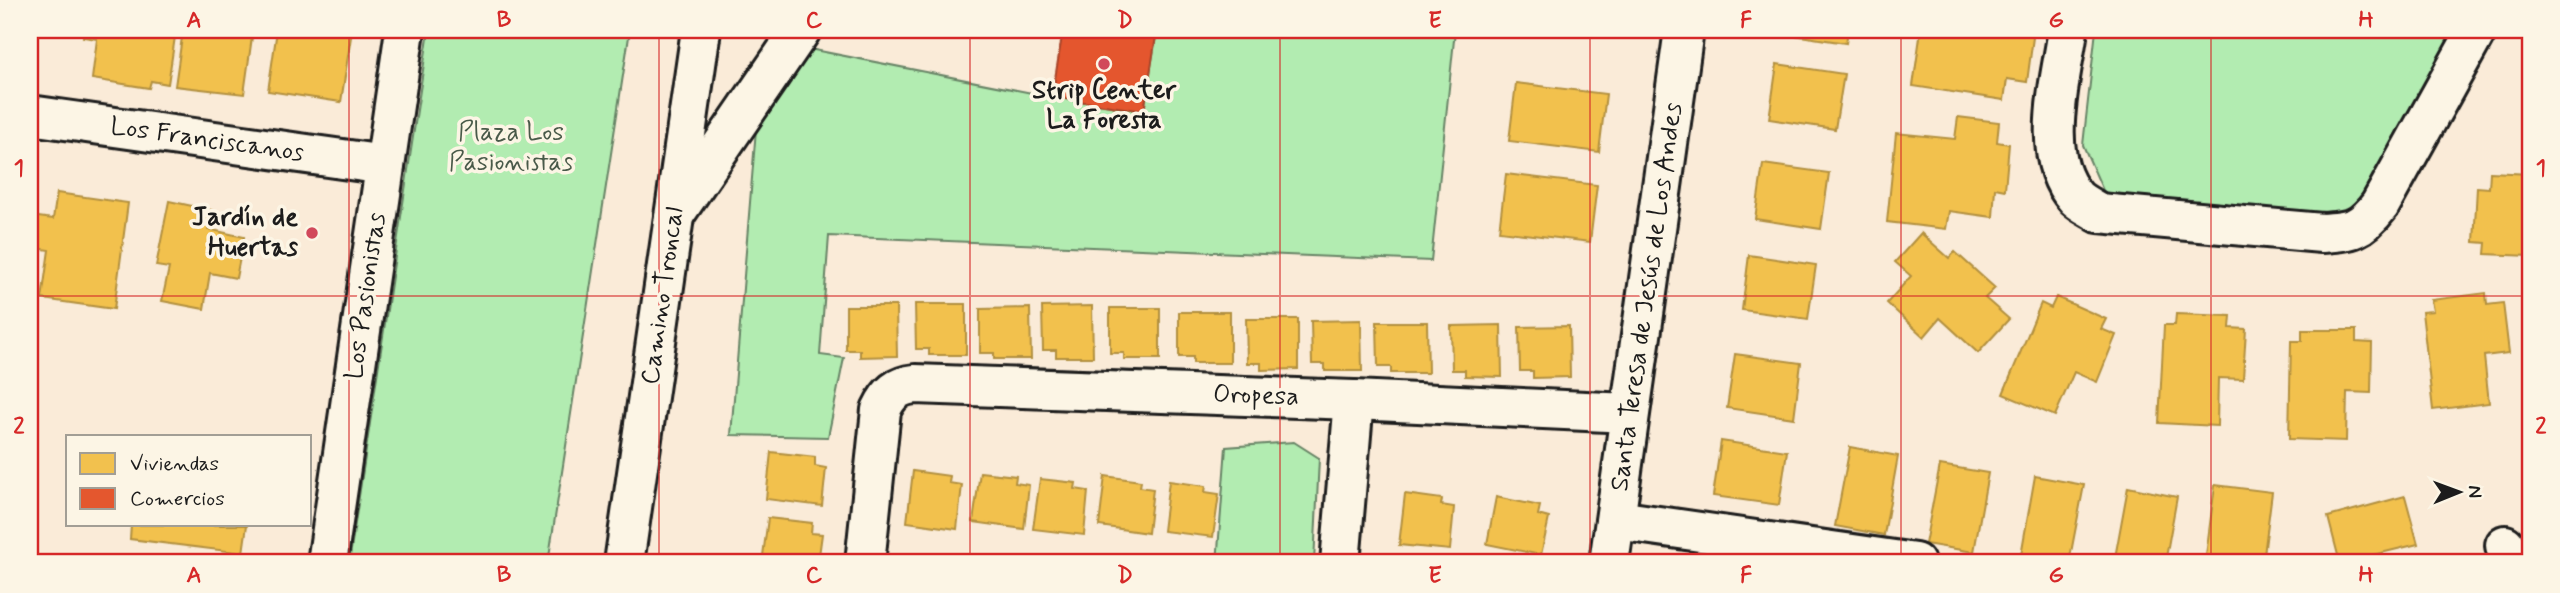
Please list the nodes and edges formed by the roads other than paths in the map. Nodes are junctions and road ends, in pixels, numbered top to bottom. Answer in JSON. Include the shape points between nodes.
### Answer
{"nodes":[{"id":1,"x":405,"y":30,"type":"edge"},
{"id":2,"x":701,"y":30,"type":"edge"},
{"id":3,"x":802,"y":30,"type":"edge"},
{"id":4,"x":1684,"y":30,"type":"edge"},
{"id":5,"x":2068,"y":30,"type":"edge"},
{"id":6,"x":2477,"y":30,"type":"edge"},
{"id":7,"x":30,"y":115,"type":"edge"},
{"id":8,"x":385,"y":164,"type":"junction"},
{"id":9,"x":675,"y":214,"type":"junction"},
{"id":10,"x":1354,"y":400,"type":"junction"},
{"id":11,"x":1629,"y":413,"type":"junction"},
{"id":12,"x":1616,"y":520,"type":"junction"},
{"id":13,"x":327,"y":563,"type":"edge"},
{"id":14,"x":624,"y":563,"type":"edge"},
{"id":15,"x":865,"y":563,"type":"edge"},
{"id":16,"x":1340,"y":563,"type":"edge"},
{"id":17,"x":1609,"y":563,"type":"edge"},
{"id":18,"x":1915,"y":563,"type":"edge"}],
"edges":[{"from":1,"to":8,"type":"street","name":"Los Pasionistas"},
{"from":2,"to":9,"type":"street","name":"Camino Troncal"},
{"from":3,"to":9,"type":"street"},
{"from":4,"to":11,"type":"street","name":"Santa Teresa de Jesús de Los Andes"},
{"from":5,"to":6,"type":"street","via":[[2054,120],[2056,157],[2077,200],[2099,213],[2322,233],[2353,230],[2369,220]]},
{"from":7,"to":8,"type":"street","name":"Los Franciscanos"},
{"from":8,"to":13,"type":"street","name":"Los Pasionistas"},
{"from":9,"to":14,"type":"street","name":"Camino Troncal"},
{"from":10,"to":11,"type":"street","name":"Oropesa"},
{"from":10,"to":15,"type":"street","name":"Oropesa","via":[[901,386],[887,396],[881,410]]},
{"from":10,"to":16,"type":"street"},
{"from":11,"to":12,"type":"street","name":"Santa Teresa de Jesús de Los Andes"},
{"from":12,"to":17,"type":"street","name":"Santa Teresa de Jesús de Los Andes"},
{"from":12,"to":18,"type":"street"}]}
